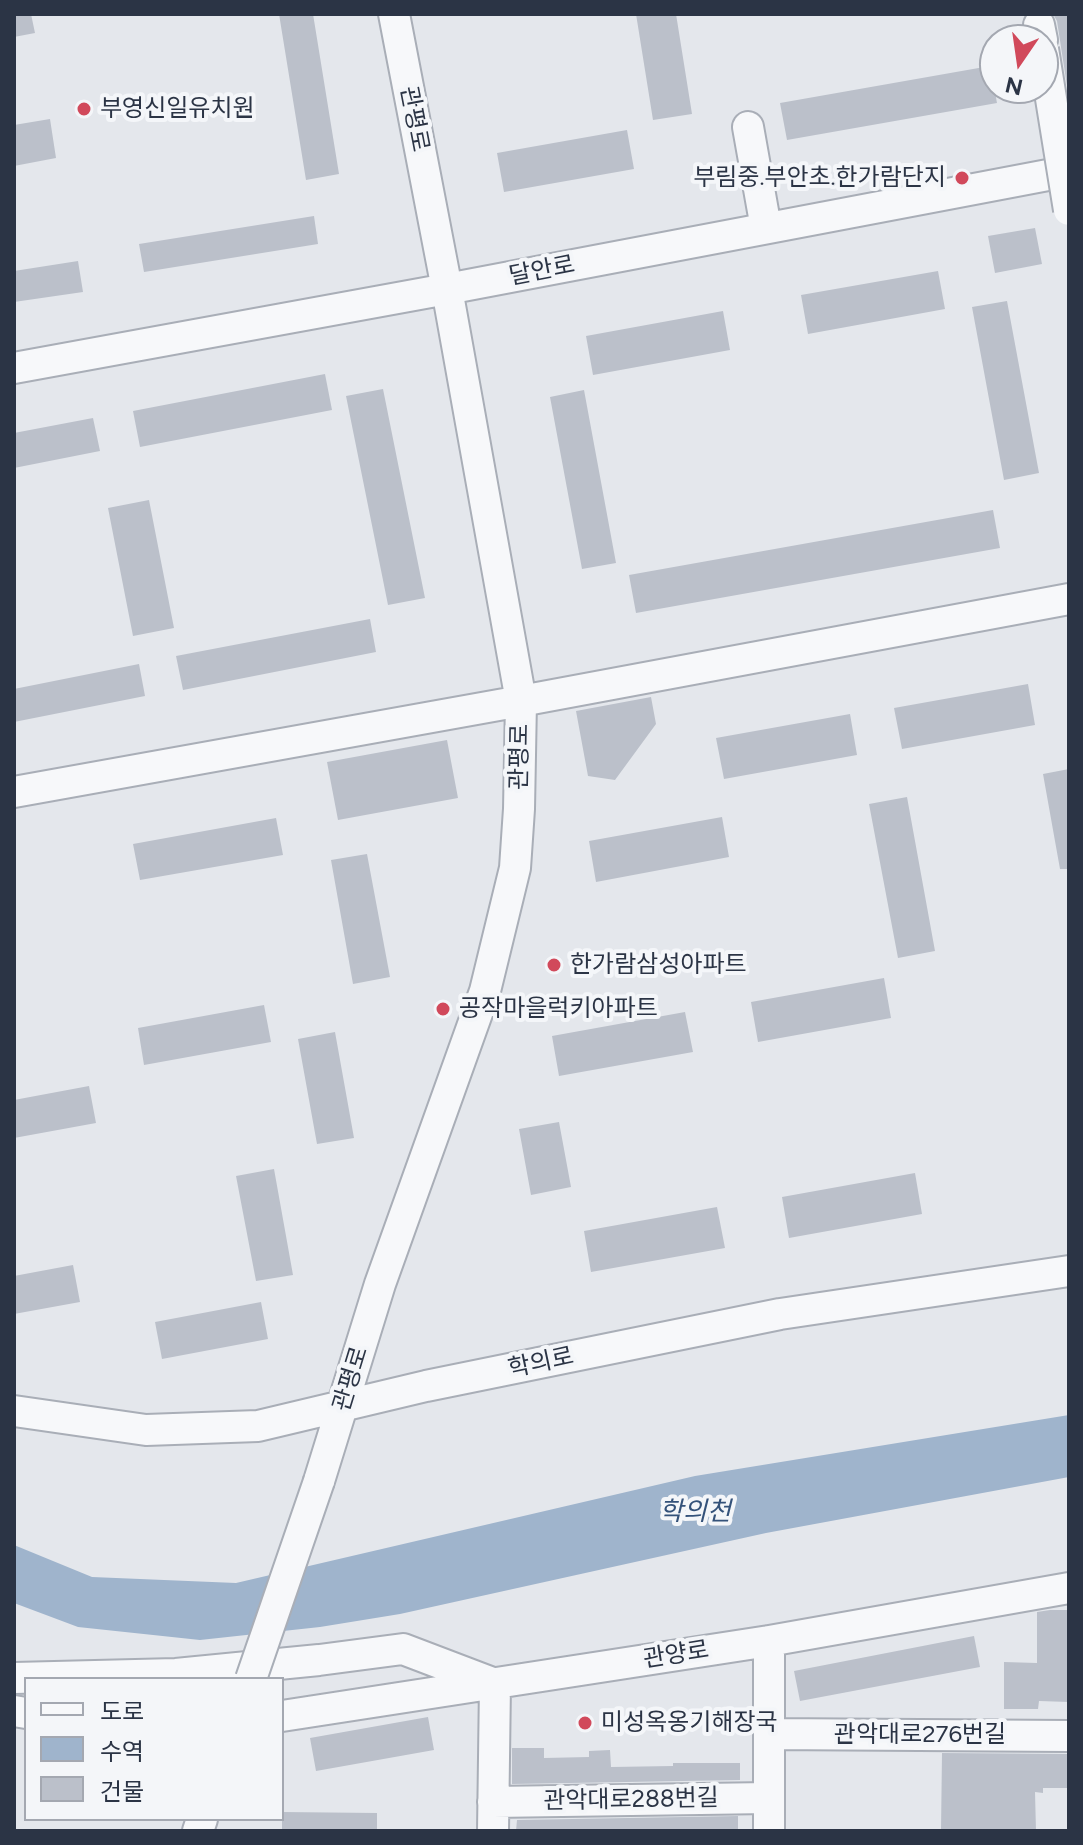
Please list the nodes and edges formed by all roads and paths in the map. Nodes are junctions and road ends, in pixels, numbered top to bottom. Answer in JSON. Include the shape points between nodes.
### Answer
{"nodes":[{"id":1,"x":394,"y":14,"type":"edge"},
{"id":2,"x":1052,"y":104,"type":"edge"},
{"id":3,"x":748,"y":127,"type":"dead end"},
{"id":4,"x":1069,"y":171,"type":"edge"},
{"id":5,"x":1069,"y":210,"type":"edge"},
{"id":6,"x":766,"y":228,"type":"junction"},
{"id":7,"x":447,"y":289,"type":"junction"},
{"id":8,"x":14,"y":368,"type":"edge"},
{"id":9,"x":1069,"y":599,"type":"edge"},
{"id":10,"x":521,"y":701,"type":"junction"},
{"id":11,"x":14,"y":792,"type":"edge"},
{"id":12,"x":1069,"y":1271,"type":"edge"},
{"id":13,"x":343,"y":1405,"type":"junction"},
{"id":14,"x":14,"y":1411,"type":"edge"},
{"id":15,"x":1069,"y":1588,"type":"edge"},
{"id":16,"x":769,"y":1641,"type":"junction"},
{"id":17,"x":54,"y":1677,"type":"edge"},
{"id":18,"x":252,"y":1677,"type":"edge"},
{"id":19,"x":495,"y":1684,"type":"junction"},
{"id":20,"x":284,"y":1716,"type":"edge"},
{"id":21,"x":770,"y":1734,"type":"junction"},
{"id":22,"x":1069,"y":1736,"type":"edge"},
{"id":23,"x":769,"y":1798,"type":"junction"},
{"id":24,"x":493,"y":1816,"type":"edge"},
{"id":25,"x":769,"y":1831,"type":"edge"}],
"edges":[{"from":1,"to":7,"type":"street","name":"관평로"},
{"from":2,"to":5,"type":"street","bridge":true},
{"from":3,"to":6,"type":"street"},
{"from":4,"to":6,"type":"street","name":"달안로"},
{"from":6,"to":7,"type":"street","name":"달안로"},
{"from":7,"to":8,"type":"street","name":"달안로"},
{"from":7,"to":10,"type":"street","name":"관평로"},
{"from":9,"to":10,"type":"street"},
{"from":10,"to":11,"type":"street"},
{"from":10,"to":13,"type":"street","name":"관평로","via":[[515,868],[485,991],[380,1284]]},
{"from":12,"to":13,"type":"street","name":"학의로","via":[[780,1314]]},
{"from":13,"to":14,"type":"street","name":"학의로","via":[[258,1426],[146,1430]]},
{"from":13,"to":18,"type":"street","name":"관평로","bridge":true},
{"from":15,"to":16,"type":"street","name":"관양로"},
{"from":16,"to":19,"type":"street","name":"관양로"},
{"from":16,"to":21,"type":"street"},
{"from":17,"to":19,"type":"street","via":[[176,1674],[403,1649]]},
{"from":19,"to":20,"type":"street","name":"관양로"},
{"from":19,"to":24,"type":"street"},
{"from":21,"to":22,"type":"street","name":"관악대로276번길"},
{"from":21,"to":23,"type":"street"},
{"from":23,"to":24,"type":"street","name":"관악대로288번길"},
{"from":23,"to":25,"type":"street"}]}
